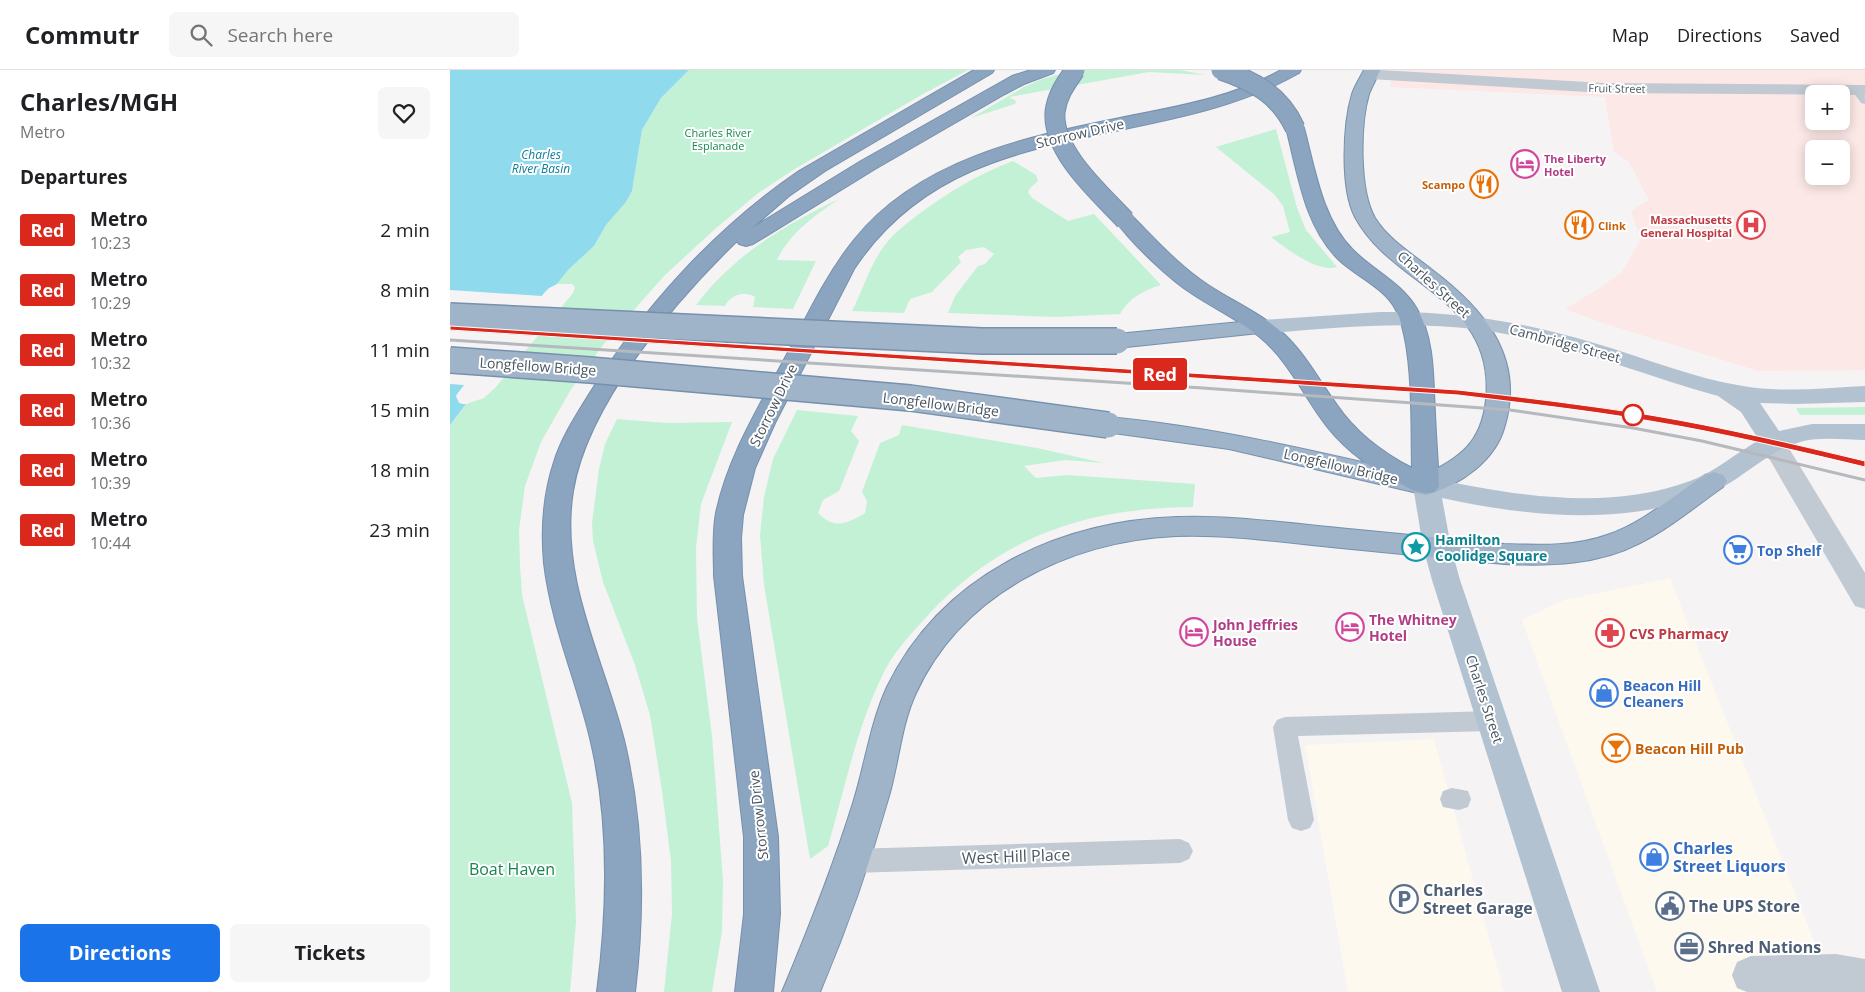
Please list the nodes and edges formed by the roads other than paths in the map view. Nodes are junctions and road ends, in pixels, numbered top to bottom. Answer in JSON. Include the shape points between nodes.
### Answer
{"nodes":[{"id":1,"x":986,"y":70,"type":"edge"},
{"id":2,"x":1047,"y":70,"type":"edge"},
{"id":3,"x":1075,"y":70,"type":"edge"},
{"id":4,"x":1221,"y":70,"type":"edge"},
{"id":5,"x":1294,"y":70,"type":"edge"},
{"id":6,"x":1371,"y":72,"type":"edge"},
{"id":7,"x":1862,"y":93,"type":"edge"},
{"id":8,"x":700,"y":268,"type":"junction"},
{"id":9,"x":450,"y":316,"type":"edge"},
{"id":10,"x":1410,"y":318,"type":"junction"},
{"id":11,"x":1476,"y":323,"type":"junction"},
{"id":12,"x":1261,"y":327,"type":"junction"},
{"id":13,"x":450,"y":360,"type":"edge"},
{"id":14,"x":1717,"y":388,"type":"junction"},
{"id":15,"x":1865,"y":394,"type":"edge"},
{"id":16,"x":1865,"y":432,"type":"edge"},
{"id":17,"x":1773,"y":443,"type":"junction"},
{"id":18,"x":1714,"y":481,"type":"junction"},
{"id":19,"x":1426,"y":486,"type":"junction"},
{"id":20,"x":1437,"y":547,"type":"junction"},
{"id":21,"x":1865,"y":598,"type":"edge"},
{"id":22,"x":1492,"y":721,"type":"junction"},
{"id":23,"x":1304,"y":811,"type":"dead end"},
{"id":24,"x":1180,"y":851,"type":"dead end"},
{"id":25,"x":851,"y":861,"type":"junction"},
{"id":26,"x":1751,"y":975,"type":"dead end"},
{"id":27,"x":1865,"y":978,"type":"edge"},
{"id":28,"x":616,"y":992,"type":"edge"},
{"id":29,"x":754,"y":992,"type":"edge"},
{"id":30,"x":801,"y":992,"type":"edge"},
{"id":31,"x":1580,"y":992,"type":"edge"}],
"edges":[{"from":1,"to":8,"type":"highway","via":[[796,183],[749,219]]},
{"from":2,"to":8,"type":"highway","via":[[999,90],[868,165]]},
{"from":3,"to":12,"type":"highway","bridge":true,"via":[[1062,87],[1055,106],[1058,138],[1071,159],[1125,220],[1187,280]]},
{"from":4,"to":10,"type":"highway","bridge":true,"via":[[1250,81],[1271,94],[1286,109],[1295,128],[1318,210],[1330,236],[1354,262],[1394,294]]},
{"from":5,"to":29,"type":"highway","name":"Storrow Drive","via":[[1264,86],[1230,98],[1048,139],[964,168],[916,195],[888,217],[864,241],[842,273],[758,432],[741,476],[729,521],[728,576],[763,864],[761,951]]},
{"from":6,"to":7,"type":"street","name":"Fruit Street","via":[[1430,79],[1603,88]]},
{"from":6,"to":11,"type":"highway","name":"Charles Street","via":[[1361,92],[1357,114],[1357,198],[1364,214],[1384,239],[1459,302]]},
{"from":8,"to":28,"type":"highway","via":[[628,354],[585,421],[566,464],[556,518],[561,580],[607,740],[618,806],[623,873]]},
{"from":9,"to":12,"type":"highway","bridge":true,"via":[[600,325],[1077,343]]},
{"from":10,"to":11,"type":"main road","name":"Cambridge Street"},
{"from":10,"to":12,"type":"main road","name":"Cambridge Street"},
{"from":10,"to":19,"type":"highway","via":[[1420,368]]},
{"from":11,"to":14,"type":"main road","name":"Cambridge Street","via":[[1554,338]]},
{"from":11,"to":19,"type":"highway","name":"Charles Street","via":[[1487,341],[1497,372],[1500,393],[1497,415],[1477,455]]},
{"from":12,"to":19,"type":"highway","via":[[1289,353],[1337,422],[1359,446],[1388,468]]},
{"from":13,"to":19,"type":"highway","name":"Longfellow Bridge","bridge":true,"via":[[910,398],[1212,437]]},
{"from":14,"to":15,"type":"main road","name":"Cambridge Street","via":[[1754,395]]},
{"from":14,"to":17,"type":"main road","via":[[1738,396],[1751,406]]},
{"from":16,"to":17,"type":"main road","via":[[1806,433]]},
{"from":17,"to":18,"type":"main road"},
{"from":17,"to":21,"type":"street"},
{"from":18,"to":19,"type":"main road","via":[[1660,499],[1584,506],[1519,504]]},
{"from":18,"to":20,"type":"highway","via":[[1630,536],[1587,550],[1530,555]]},
{"from":19,"to":20,"type":"main road","name":"Charles Street"},
{"from":20,"to":22,"type":"main road","name":"Charles Street"},
{"from":20,"to":25,"type":"highway","via":[[1179,525],[1091,538],[1019,567],[967,603],[937,634],[912,670],[894,708]]},
{"from":22,"to":23,"type":"lane","via":[[1285,727]]},
{"from":22,"to":31,"type":"main road","name":"Charles Street"},
{"from":24,"to":25,"type":"lane","name":"West Hill Place"},
{"from":25,"to":30,"type":"highway","via":[[828,929]]},
{"from":26,"to":27,"type":"street","via":[[1836,973]]}]}
